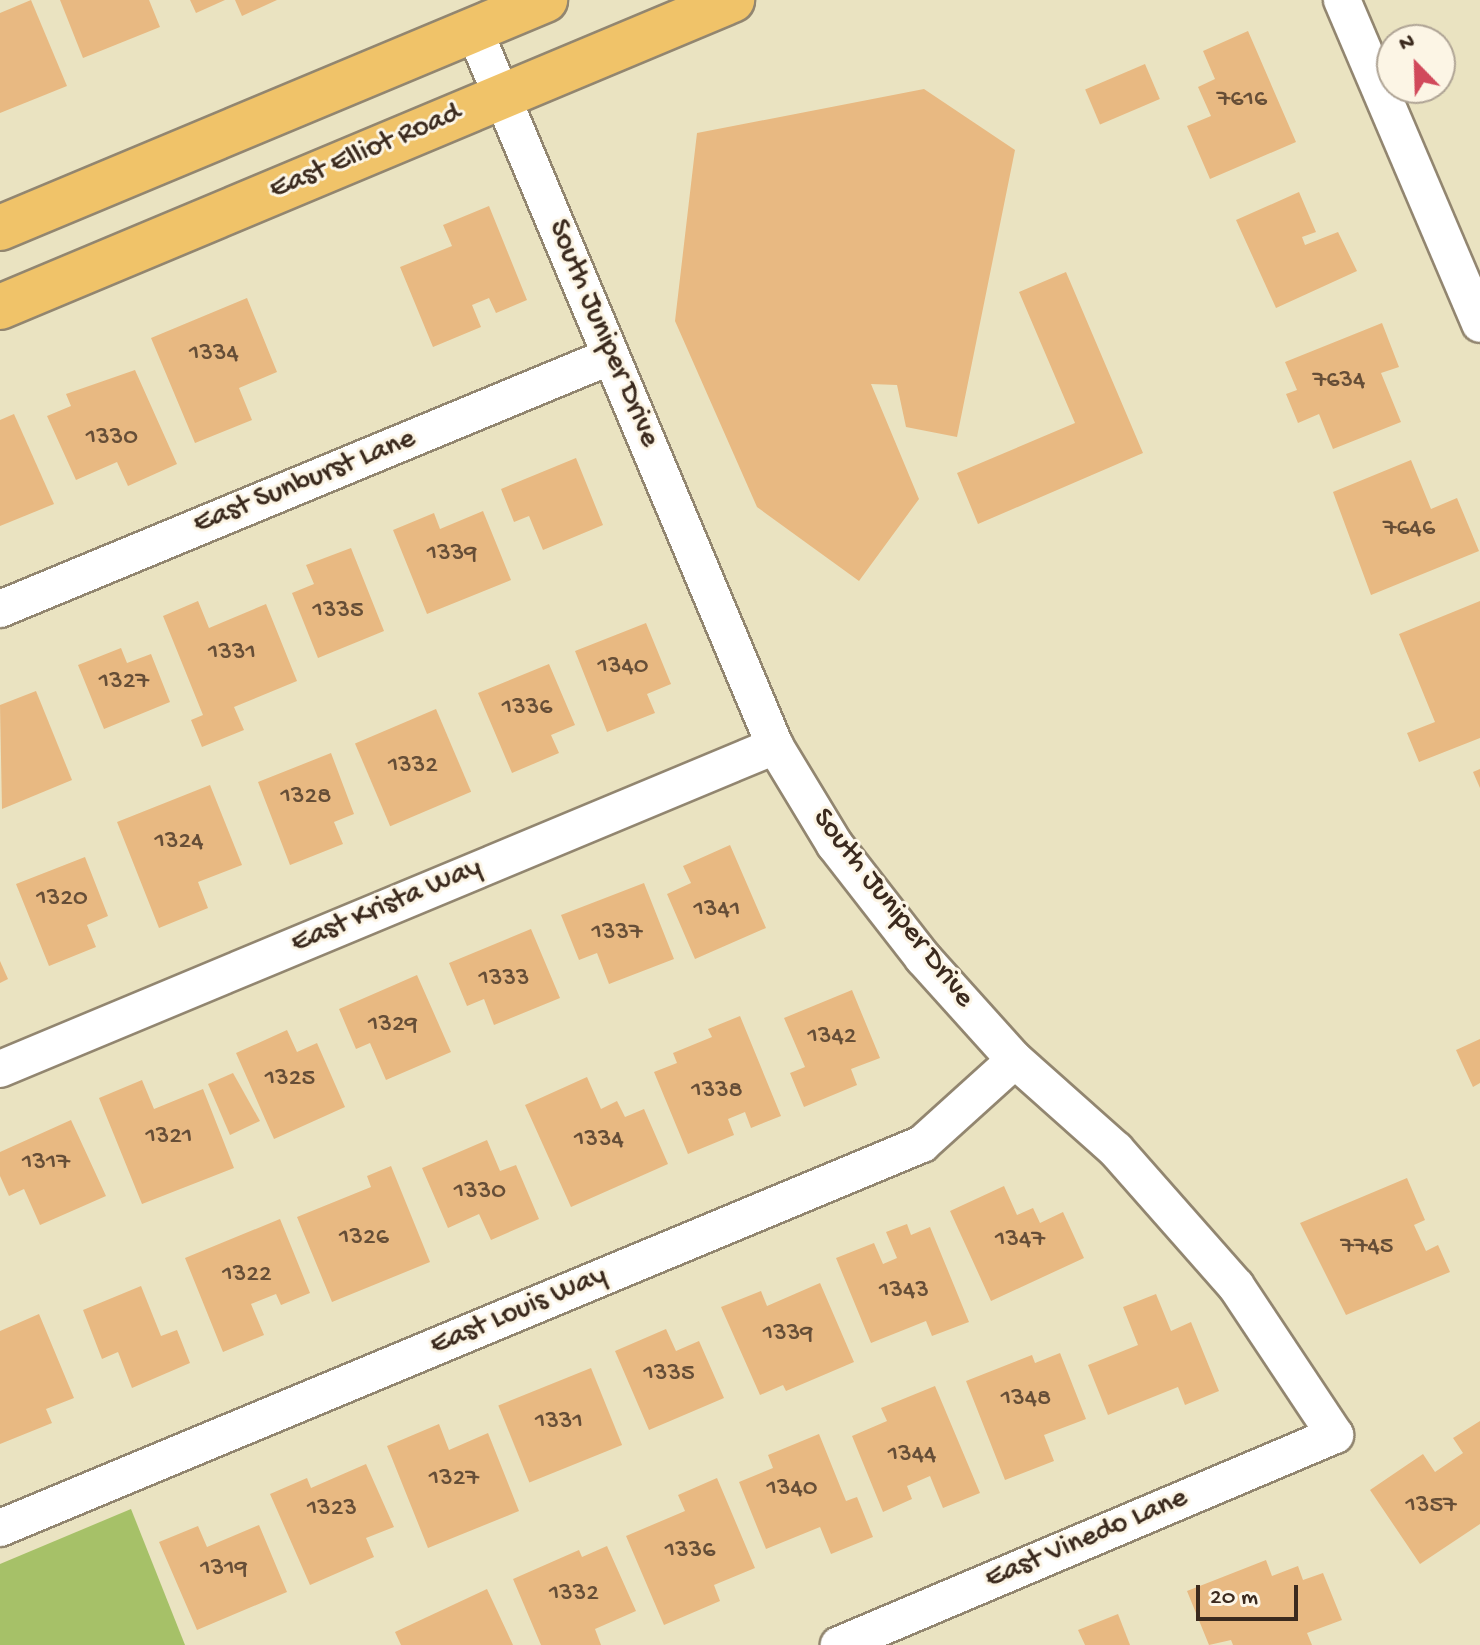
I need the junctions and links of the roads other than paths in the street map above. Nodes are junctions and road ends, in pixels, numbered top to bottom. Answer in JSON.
{"nodes":[{"id":1,"x":545,"y":0,"type":"edge"},
{"id":2,"x":732,"y":0,"type":"edge"},
{"id":3,"x":1342,"y":0,"type":"edge"},
{"id":4,"x":474,"y":30,"type":"junction"},
{"id":5,"x":502,"y":96,"type":"junction"},
{"id":6,"x":0,"y":228,"type":"edge"},
{"id":7,"x":0,"y":307,"type":"edge"},
{"id":8,"x":1480,"y":324,"type":"edge"},
{"id":9,"x":611,"y":356,"type":"junction"},
{"id":10,"x":0,"y":609,"type":"edge"},
{"id":11,"x":775,"y":746,"type":"junction"},
{"id":12,"x":1015,"y":1060,"type":"junction"},
{"id":13,"x":0,"y":1069,"type":"edge"},
{"id":14,"x":1335,"y":1435,"type":"joint"},
{"id":15,"x":0,"y":1528,"type":"edge"},
{"id":16,"x":839,"y":1645,"type":"edge"}],
"edges":[{"from":1,"to":4,"type":"main road"},
{"from":2,"to":5,"type":"main road","name":"East Elliot Road"},
{"from":3,"to":8,"type":"street"},
{"from":4,"to":5,"type":"street","name":"South Juniper Drive"},
{"from":4,"to":6,"type":"main road"},
{"from":5,"to":7,"type":"main road","name":"East Elliot Road"},
{"from":5,"to":9,"type":"street","name":"South Juniper Drive"},
{"from":9,"to":10,"type":"street","name":"East Sunburst Lane"},
{"from":9,"to":11,"type":"street","name":"South Juniper Drive"},
{"from":11,"to":12,"type":"street","name":"South Juniper Drive"},
{"from":11,"to":13,"type":"street","name":"East Krista Way"},
{"from":12,"to":14,"type":"street","name":"South Juniper Drive"},
{"from":12,"to":15,"type":"street","name":"East Louis Way"},
{"from":14,"to":16,"type":"street","name":"East Vinedo Lane"}]}
